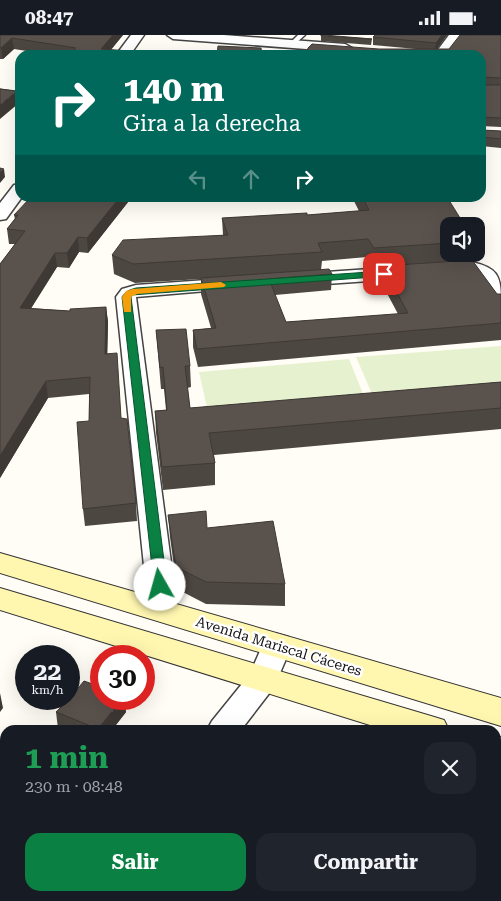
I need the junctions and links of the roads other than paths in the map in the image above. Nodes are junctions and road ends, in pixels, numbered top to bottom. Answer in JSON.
{"nodes":[{"id":1,"x":138,"y":35,"type":"edge"},
{"id":2,"x":173,"y":35,"type":"edge"},
{"id":3,"x":456,"y":35,"type":"edge"},
{"id":4,"x":297,"y":39,"type":"edge"},
{"id":5,"x":361,"y":49,"type":"edge"},
{"id":6,"x":127,"y":50,"type":"edge"},
{"id":7,"x":445,"y":50,"type":"edge"},
{"id":8,"x":0,"y":95,"type":"edge"},
{"id":9,"x":15,"y":96,"type":"edge"},
{"id":10,"x":15,"y":196,"type":"edge"},
{"id":11,"x":0,"y":215,"type":"edge"},
{"id":12,"x":501,"y":294,"type":"edge"},
{"id":13,"x":0,"y":563,"type":"edge"},
{"id":14,"x":0,"y":599,"type":"edge"},
{"id":15,"x":151,"y":607,"type":"junction"},
{"id":16,"x":277,"y":645,"type":"junction"},
{"id":17,"x":263,"y":679,"type":"junction"},
{"id":18,"x":501,"y":712,"type":"edge"},
{"id":19,"x":227,"y":725,"type":"edge"},
{"id":20,"x":415,"y":725,"type":"edge"}],
"edges":[{"from":1,"to":6,"type":"street"},
{"from":2,"to":4,"type":"street"},
{"from":3,"to":7,"type":"street"},
{"from":4,"to":5,"type":"street"},
{"from":8,"to":9,"type":"street"},
{"from":10,"to":11,"type":"street"},
{"from":12,"to":15,"type":"street"},
{"from":13,"to":15,"type":"main road","name":"Avenida Mariscal Cáceres"},
{"from":14,"to":17,"type":"main road"},
{"from":15,"to":16,"type":"main road","name":"Avenida Mariscal Cáceres"},
{"from":16,"to":17,"type":"street"},
{"from":16,"to":18,"type":"main road","name":"Avenida Mariscal Cáceres"},
{"from":17,"to":19,"type":"street"},
{"from":17,"to":20,"type":"main road"}]}
